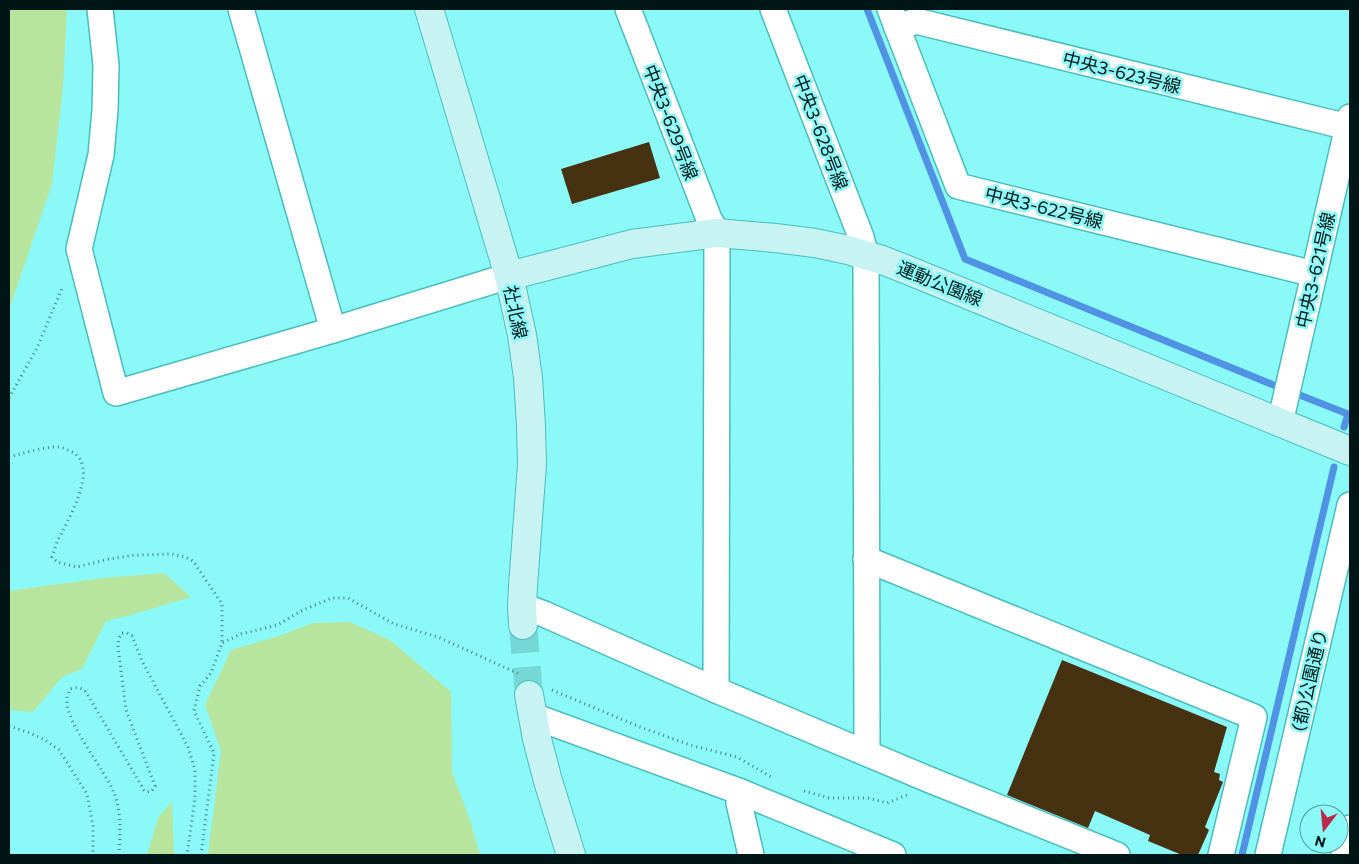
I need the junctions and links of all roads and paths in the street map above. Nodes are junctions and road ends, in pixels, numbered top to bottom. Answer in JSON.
{"nodes":[{"id":1,"x":100,"y":9,"type":"edge"},
{"id":2,"x":241,"y":9,"type":"edge"},
{"id":3,"x":430,"y":9,"type":"edge"},
{"id":4,"x":628,"y":9,"type":"edge"},
{"id":5,"x":773,"y":9,"type":"edge"},
{"id":6,"x":894,"y":18,"type":"edge"},
{"id":7,"x":1349,"y":122,"type":"edge"},
{"id":8,"x":717,"y":233,"type":"junction"},
{"id":9,"x":866,"y":256,"type":"junction"},
{"id":10,"x":1314,"y":274,"type":"junction"},
{"id":11,"x":509,"y":276,"type":"junction"},
{"id":12,"x":64,"y":285,"type":"dead end"},
{"id":13,"x":333,"y":330,"type":"junction"},
{"id":14,"x":9,"y":398,"type":"edge"},
{"id":15,"x":1280,"y":423,"type":"junction"},
{"id":16,"x":1350,"y":451,"type":"edge"},
{"id":17,"x":9,"y":457,"type":"edge"},
{"id":18,"x":1350,"y":505,"type":"edge"},
{"id":19,"x":866,"y":559,"type":"junction"},
{"id":20,"x":522,"y":616,"type":"joint"},
{"id":21,"x":222,"y":643,"type":"junction"},
{"id":22,"x":716,"y":690,"type":"junction"},
{"id":23,"x":532,"y":693,"type":"junction"},
{"id":24,"x":9,"y":726,"type":"edge"},
{"id":25,"x":867,"y":752,"type":"junction"},
{"id":26,"x":930,"y":780,"type":"junction"},
{"id":27,"x":777,"y":781,"type":"dead end"},
{"id":28,"x":803,"y":790,"type":"dead end"},
{"id":29,"x":741,"y":792,"type":"junction"},
{"id":30,"x":1350,"y":828,"type":"edge"},
{"id":31,"x":93,"y":855,"type":"edge"},
{"id":32,"x":119,"y":855,"type":"edge"},
{"id":33,"x":186,"y":855,"type":"edge"},
{"id":34,"x":201,"y":855,"type":"edge"},
{"id":35,"x":571,"y":855,"type":"edge"},
{"id":36,"x":751,"y":855,"type":"edge"},
{"id":37,"x":893,"y":855,"type":"edge"},
{"id":38,"x":1117,"y":855,"type":"edge"},
{"id":39,"x":1221,"y":855,"type":"edge"},
{"id":40,"x":1268,"y":855,"type":"edge"},
{"id":41,"x":1344,"y":855,"type":"edge"}],
"edges":[{"from":1,"to":13,"type":"street"},
{"from":2,"to":13,"type":"street"},
{"from":3,"to":11,"type":"street","name":"社北線"},
{"from":4,"to":8,"type":"street","name":"中央3-629号線"},
{"from":5,"to":9,"type":"street","name":"中央3-628号線"},
{"from":6,"to":7,"type":"street","name":"中央3-623号線"},
{"from":6,"to":10,"type":"street","name":"中央3-622号線"},
{"from":7,"to":10,"type":"street","name":"中央3-621号線"},
{"from":8,"to":9,"type":"street","name":"運動公園線"},
{"from":8,"to":11,"type":"street","name":"運動公園線"},
{"from":8,"to":22,"type":"street"},
{"from":9,"to":15,"type":"street","name":"運動公園線"},
{"from":9,"to":19,"type":"street","name":"中央3-628号線"},
{"from":10,"to":15,"type":"street","name":"中央3-621号線"},
{"from":11,"to":13,"type":"street"},
{"from":11,"to":20,"type":"street","name":"社北線"},
{"from":12,"to":14,"type":"path"},
{"from":15,"to":16,"type":"street","name":"運動公園線"},
{"from":17,"to":21,"type":"path"},
{"from":18,"to":40,"type":"street","name":"(都)公園通り"},
{"from":19,"to":25,"type":"street","name":"中央3-628号線"},
{"from":19,"to":39,"type":"street"},
{"from":20,"to":22,"type":"street"},
{"from":21,"to":23,"type":"path"},
{"from":21,"to":34,"type":"path"},
{"from":22,"to":25,"type":"street"},
{"from":23,"to":27,"type":"path"},
{"from":23,"to":29,"type":"street"},
{"from":23,"to":35,"type":"street"},
{"from":24,"to":31,"type":"path"},
{"from":25,"to":26,"type":"street"},
{"from":26,"to":28,"type":"path"},
{"from":26,"to":38,"type":"street"},
{"from":29,"to":36,"type":"street"},
{"from":29,"to":37,"type":"street"},
{"from":30,"to":41,"type":"street"},
{"from":32,"to":33,"type":"path"}]}
